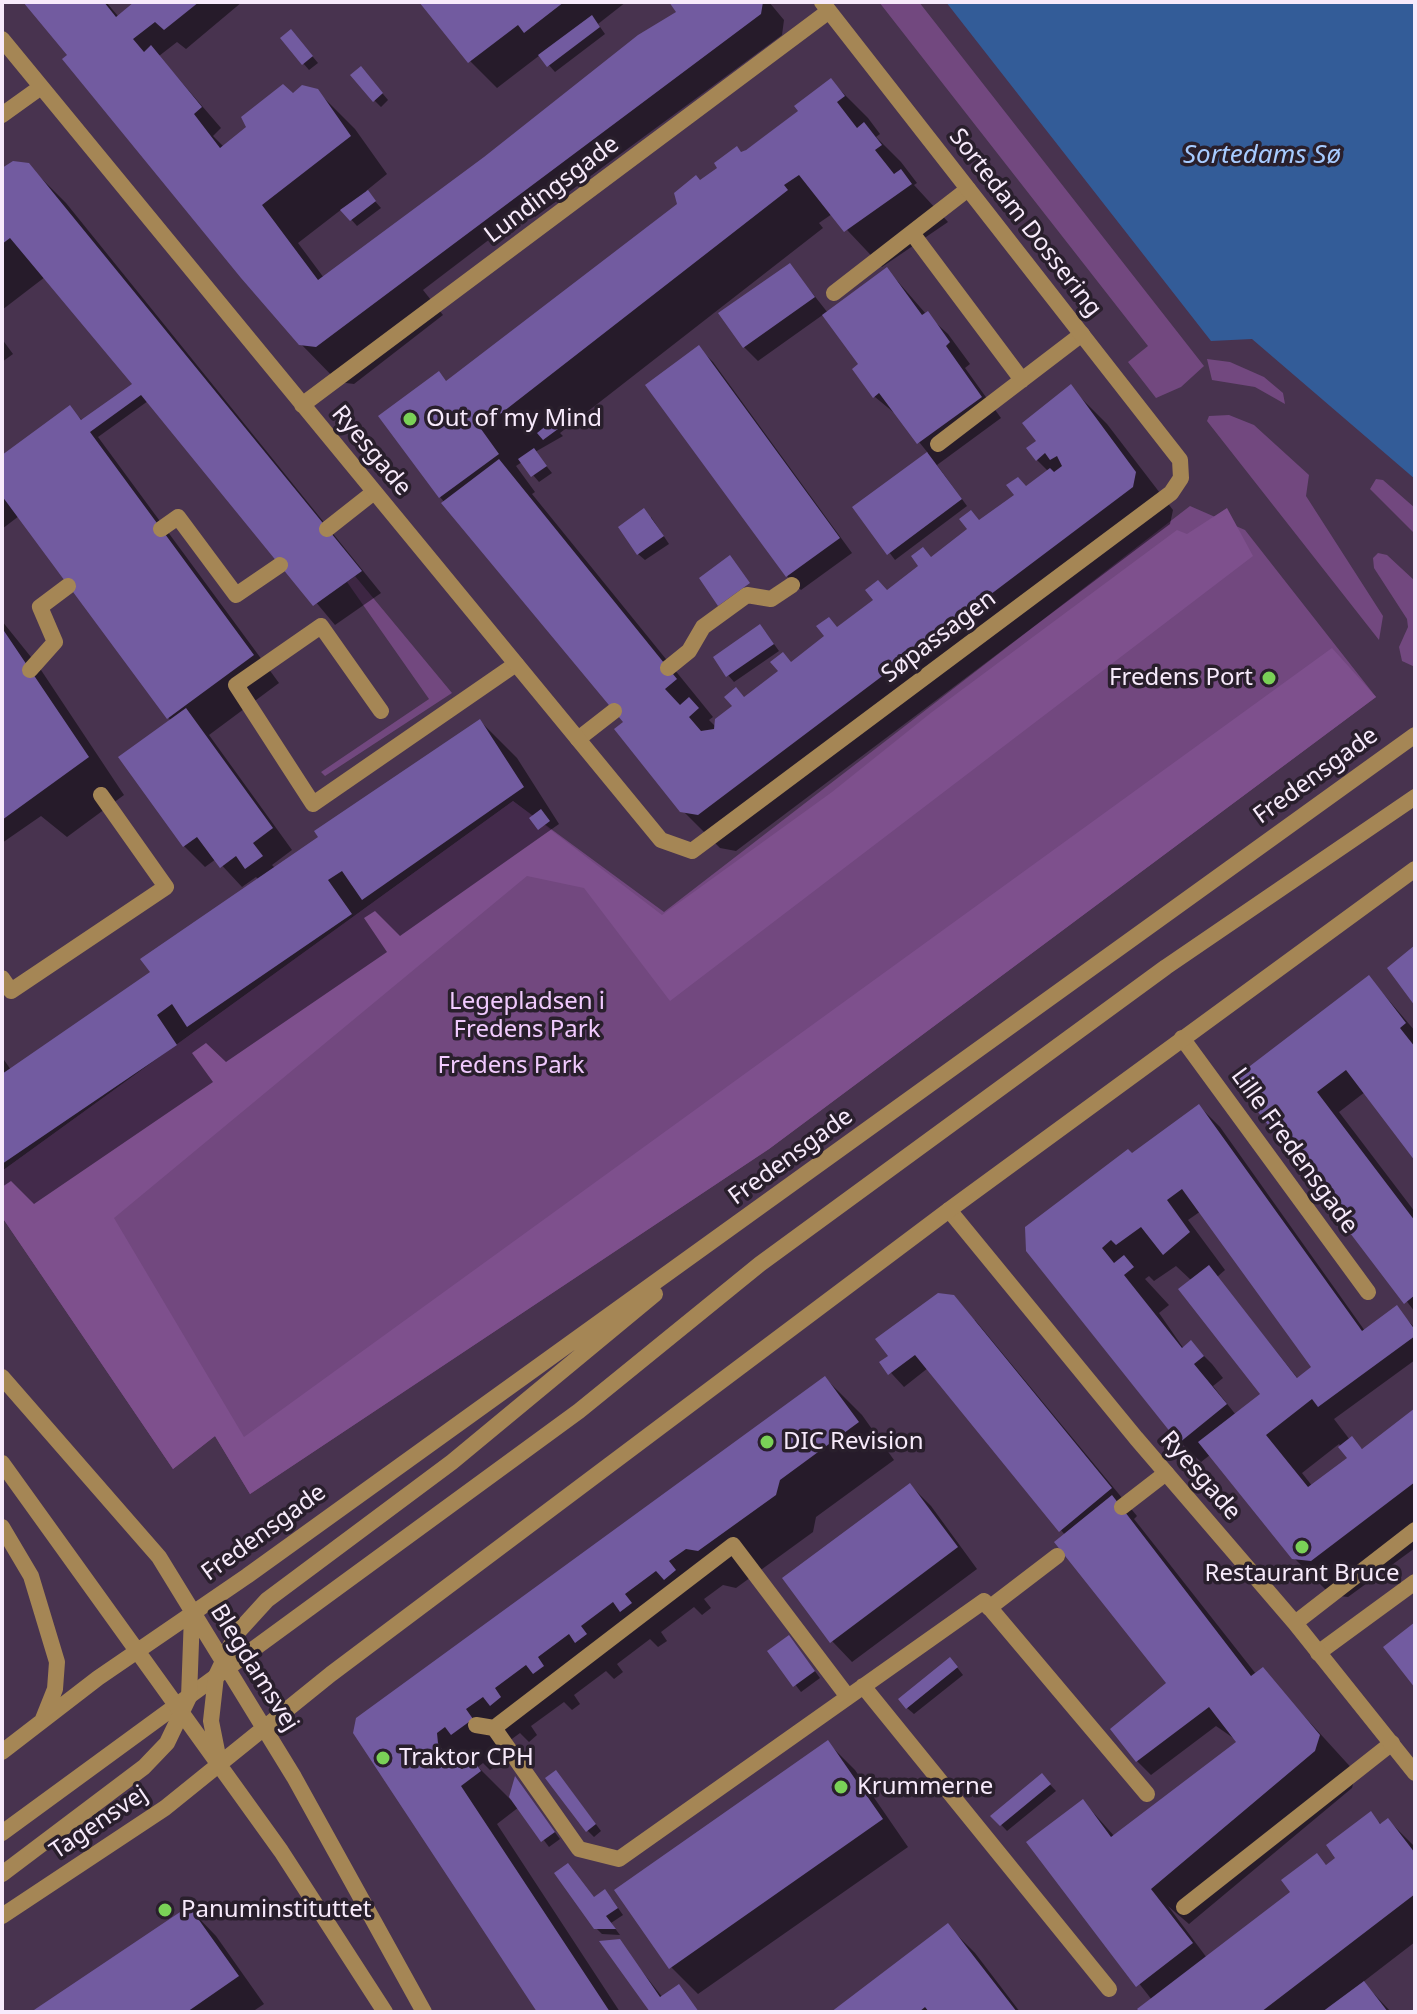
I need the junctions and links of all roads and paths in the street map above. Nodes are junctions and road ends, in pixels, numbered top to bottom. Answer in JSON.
{"nodes":[{"id":1,"x":826,"y":6,"type":"edge"},
{"id":2,"x":2,"y":39,"type":"edge"},
{"id":3,"x":41,"y":87,"type":"junction"},
{"id":4,"x":2,"y":115,"type":"edge"},
{"id":5,"x":968,"y":189,"type":"junction"},
{"id":6,"x":912,"y":233,"type":"junction"},
{"id":7,"x":834,"y":293,"type":"dead end"},
{"id":8,"x":1082,"y":334,"type":"junction"},
{"id":9,"x":1022,"y":380,"type":"junction"},
{"id":10,"x":302,"y":405,"type":"junction"},
{"id":11,"x":938,"y":444,"type":"dead end"},
{"id":12,"x":1181,"y":478,"type":"joint"},
{"id":13,"x":374,"y":492,"type":"junction"},
{"id":14,"x":161,"y":529,"type":"dead end"},
{"id":15,"x":327,"y":529,"type":"dead end"},
{"id":16,"x":280,"y":565,"type":"dead end"},
{"id":17,"x":792,"y":585,"type":"dead end"},
{"id":18,"x":68,"y":586,"type":"dead end"},
{"id":19,"x":516,"y":664,"type":"junction"},
{"id":20,"x":668,"y":668,"type":"dead end"},
{"id":21,"x":30,"y":670,"type":"dead end"},
{"id":22,"x":381,"y":711,"type":"dead end"},
{"id":23,"x":614,"y":711,"type":"dead end"},
{"id":24,"x":1415,"y":735,"type":"edge"},
{"id":25,"x":578,"y":739,"type":"junction"},
{"id":26,"x":101,"y":795,"type":"dead end"},
{"id":27,"x":1415,"y":797,"type":"edge"},
{"id":28,"x":720,"y":830,"type":"joint"},
{"id":29,"x":1415,"y":869,"type":"edge"},
{"id":30,"x":2,"y":978,"type":"edge"},
{"id":31,"x":1182,"y":1038,"type":"junction"},
{"id":32,"x":949,"y":1210,"type":"junction"},
{"id":33,"x":743,"y":1221,"type":"junction"},
{"id":34,"x":1368,"y":1292,"type":"dead end"},
{"id":35,"x":2,"y":1377,"type":"edge"},
{"id":36,"x":2,"y":1463,"type":"edge"},
{"id":37,"x":1166,"y":1473,"type":"junction"},
{"id":38,"x":1122,"y":1507,"type":"dead end"},
{"id":39,"x":2,"y":1527,"type":"edge"},
{"id":40,"x":1415,"y":1530,"type":"edge"},
{"id":41,"x":1057,"y":1556,"type":"dead end"},
{"id":42,"x":1415,"y":1582,"type":"edge"},
{"id":43,"x":989,"y":1608,"type":"junction"},
{"id":44,"x":192,"y":1613,"type":"junction"},
{"id":45,"x":1295,"y":1623,"type":"junction"},
{"id":46,"x":136,"y":1651,"type":"junction"},
{"id":47,"x":1318,"y":1653,"type":"junction"},
{"id":48,"x":221,"y":1669,"type":"junction"},
{"id":49,"x":863,"y":1686,"type":"junction"},
{"id":50,"x":848,"y":1697,"type":"junction"},
{"id":51,"x":183,"y":1705,"type":"junction"},
{"id":52,"x":43,"y":1720,"type":"junction"},
{"id":53,"x":476,"y":1725,"type":"dead end"},
{"id":54,"x":494,"y":1728,"type":"junction"},
{"id":55,"x":263,"y":1730,"type":"junction"},
{"id":56,"x":1392,"y":1743,"type":"junction"},
{"id":57,"x":2,"y":1752,"type":"edge"},
{"id":58,"x":220,"y":1766,"type":"junction"},
{"id":59,"x":1415,"y":1773,"type":"edge"},
{"id":60,"x":1147,"y":1794,"type":"dead end"},
{"id":61,"x":2,"y":1833,"type":"edge"},
{"id":62,"x":2,"y":1874,"type":"edge"},
{"id":63,"x":1184,"y":1907,"type":"dead end"},
{"id":64,"x":2,"y":1916,"type":"edge"},
{"id":65,"x":1109,"y":1989,"type":"dead end"},
{"id":66,"x":385,"y":2012,"type":"edge"},
{"id":67,"x":424,"y":2012,"type":"edge"}],
"edges":[{"from":1,"to":5,"type":"street","name":"Sortedam Dossering"},
{"from":1,"to":10,"type":"street","name":"Lundingsgade"},
{"from":2,"to":3,"type":"street","name":"Ryesgade"},
{"from":3,"to":4,"type":"street"},
{"from":3,"to":10,"type":"street","name":"Ryesgade"},
{"from":5,"to":6,"type":"street"},
{"from":5,"to":8,"type":"street","name":"Sortedam Dossering"},
{"from":6,"to":7,"type":"street"},
{"from":6,"to":9,"type":"street"},
{"from":8,"to":9,"type":"street"},
{"from":8,"to":12,"type":"street","name":"Sortedam Dossering"},
{"from":9,"to":11,"type":"street"},
{"from":10,"to":13,"type":"street","name":"Ryesgade"},
{"from":12,"to":28,"type":"street","name":"Søpassagen"},
{"from":13,"to":15,"type":"street"},
{"from":13,"to":19,"type":"street","name":"Ryesgade"},
{"from":14,"to":16,"type":"street"},
{"from":17,"to":20,"type":"street"},
{"from":18,"to":21,"type":"street"},
{"from":19,"to":22,"type":"street"},
{"from":19,"to":25,"type":"street","name":"Ryesgade"},
{"from":23,"to":25,"type":"street"},
{"from":24,"to":33,"type":"street","name":"Fredensgade"},
{"from":25,"to":28,"type":"street","name":"Ryesgade"},
{"from":26,"to":30,"type":"street"},
{"from":27,"to":48,"type":"street"},
{"from":29,"to":31,"type":"street"},
{"from":31,"to":32,"type":"street"},
{"from":31,"to":34,"type":"street","name":"Lille Fredensgade"},
{"from":32,"to":37,"type":"street","name":"Ryesgade"},
{"from":32,"to":55,"type":"street"},
{"from":33,"to":44,"type":"street","name":"Fredensgade"},
{"from":33,"to":48,"type":"street"},
{"from":35,"to":44,"type":"street","name":"Blegdamsvej"},
{"from":36,"to":46,"type":"street"},
{"from":37,"to":38,"type":"street"},
{"from":37,"to":45,"type":"street","name":"Ryesgade"},
{"from":39,"to":52,"type":"street"},
{"from":40,"to":45,"type":"street"},
{"from":41,"to":43,"type":"street"},
{"from":42,"to":47,"type":"street"},
{"from":43,"to":49,"type":"street"},
{"from":43,"to":60,"type":"street"},
{"from":44,"to":46,"type":"street"},
{"from":44,"to":48,"type":"street","name":"Blegdamsvej"},
{"from":44,"to":51,"type":"street"},
{"from":45,"to":47,"type":"street","name":"Ryesgade"},
{"from":46,"to":51,"type":"street"},
{"from":46,"to":52,"type":"street"},
{"from":47,"to":56,"type":"street","name":"Ryesgade"},
{"from":48,"to":51,"type":"street"},
{"from":48,"to":55,"type":"street","name":"Blegdamsvej"},
{"from":48,"to":58,"type":"street"},
{"from":49,"to":50,"type":"street"},
{"from":49,"to":65,"type":"street"},
{"from":50,"to":54,"type":"street"},
{"from":50,"to":54,"type":"street"},
{"from":51,"to":58,"type":"street"},
{"from":51,"to":61,"type":"street"},
{"from":51,"to":62,"type":"street"},
{"from":52,"to":57,"type":"street"},
{"from":53,"to":54,"type":"street"},
{"from":55,"to":58,"type":"street"},
{"from":55,"to":67,"type":"street","name":"Blegdamsvej"},
{"from":56,"to":59,"type":"street","name":"Ryesgade"},
{"from":56,"to":63,"type":"street"},
{"from":58,"to":64,"type":"street","name":"Tagensvej"},
{"from":58,"to":66,"type":"street"}]}
